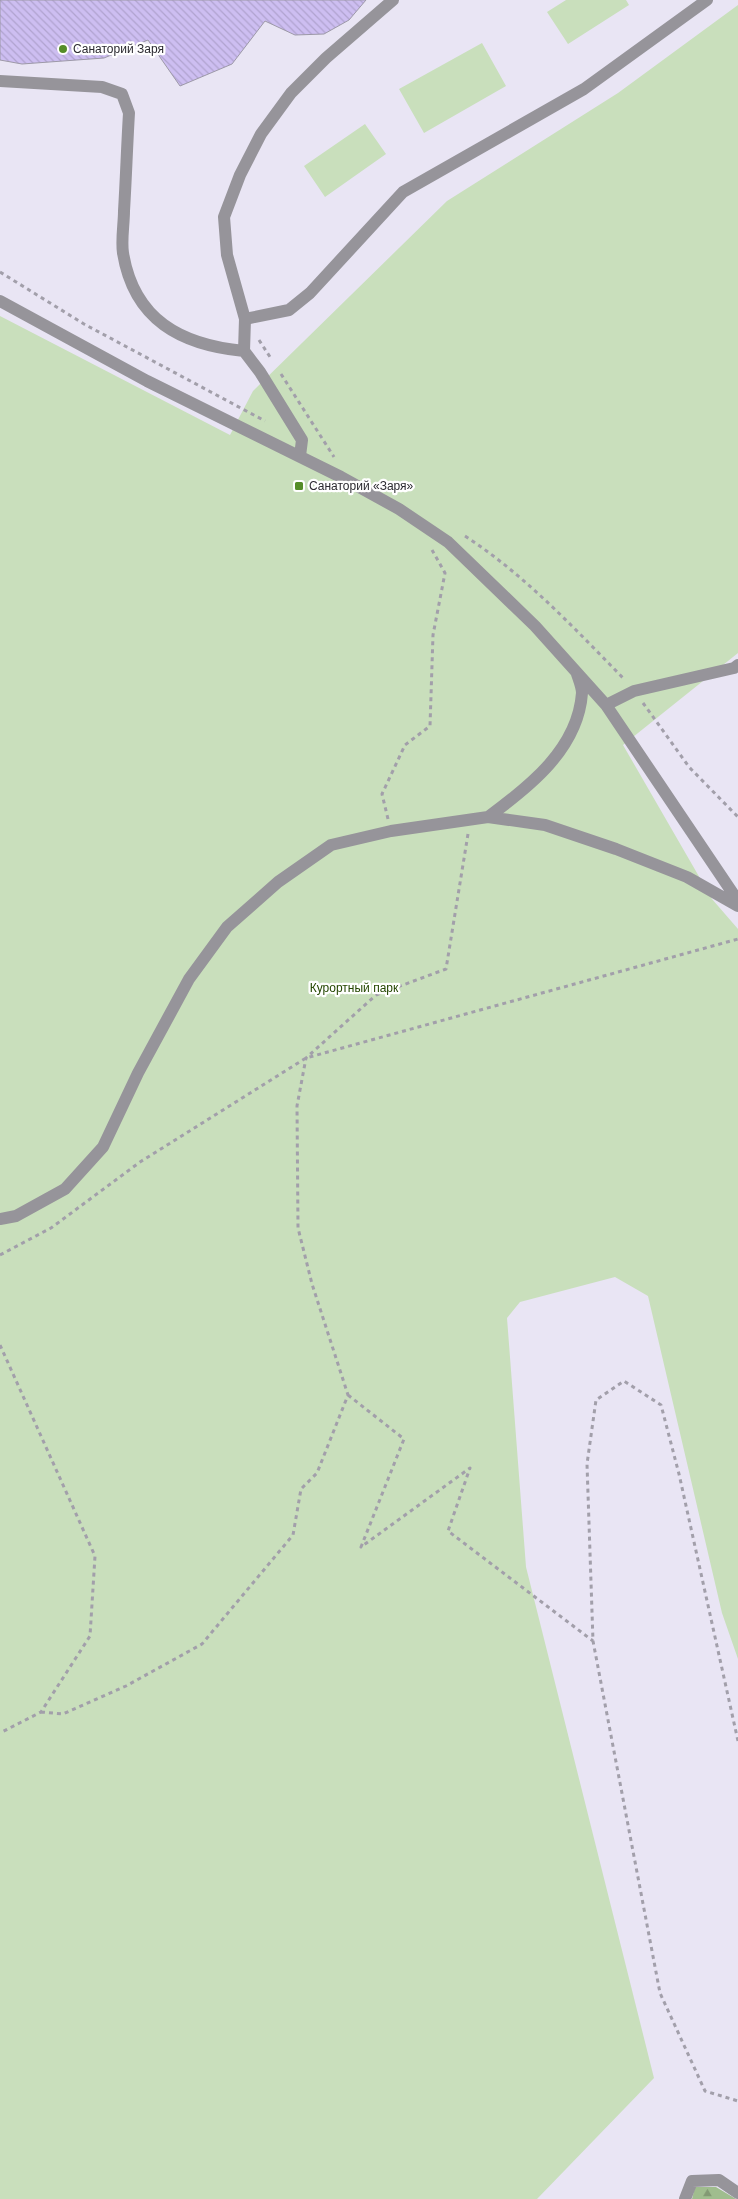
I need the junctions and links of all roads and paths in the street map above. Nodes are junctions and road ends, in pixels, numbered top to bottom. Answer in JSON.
{"nodes":[{"id":1,"x":393,"y":0,"type":"edge"},
{"id":2,"x":707,"y":0,"type":"edge"},
{"id":3,"x":0,"y":81,"type":"edge"},
{"id":4,"x":0,"y":301,"type":"edge"},
{"id":5,"x":245,"y":319,"type":"junction"},
{"id":6,"x":244,"y":350,"type":"junction"},
{"id":7,"x":279,"y":371,"type":"dead end"},
{"id":8,"x":300,"y":456,"type":"junction"},
{"id":9,"x":337,"y":461,"type":"dead end"},
{"id":10,"x":430,"y":545,"type":"dead end"},
{"id":11,"x":738,"y":665,"type":"edge"},
{"id":12,"x":576,"y":670,"type":"junction"},
{"id":13,"x":606,"y":705,"type":"junction"},
{"id":14,"x":488,"y":817,"type":"junction"},
{"id":15,"x":471,"y":819,"type":"junction"},
{"id":16,"x":391,"y":831,"type":"junction"},
{"id":17,"x":738,"y":901,"type":"edge"},
{"id":18,"x":738,"y":906,"type":"edge"},
{"id":19,"x":738,"y":939,"type":"edge"},
{"id":20,"x":306,"y":1058,"type":"junction"},
{"id":21,"x":0,"y":1219,"type":"edge"},
{"id":22,"x":0,"y":1255,"type":"edge"},
{"id":23,"x":0,"y":1344,"type":"edge"},
{"id":24,"x":348,"y":1395,"type":"junction"},
{"id":25,"x":593,"y":1641,"type":"junction"},
{"id":26,"x":41,"y":1712,"type":"junction"},
{"id":27,"x":0,"y":1733,"type":"edge"},
{"id":28,"x":738,"y":1741,"type":"edge"},
{"id":29,"x":738,"y":2101,"type":"edge"},
{"id":30,"x":738,"y":2193,"type":"edge"},
{"id":31,"x":685,"y":2199,"type":"edge"}],
"edges":[{"from":1,"to":5,"type":"street"},
{"from":2,"to":5,"type":"street"},
{"from":3,"to":6,"type":"street"},
{"from":4,"to":8,"type":"street"},
{"from":5,"to":6,"type":"street"},
{"from":6,"to":8,"type":"street"},
{"from":7,"to":9,"type":"path"},
{"from":8,"to":12,"type":"street"},
{"from":10,"to":16,"type":"path"},
{"from":11,"to":13,"type":"street"},
{"from":12,"to":13,"type":"street"},
{"from":12,"to":14,"type":"street"},
{"from":13,"to":17,"type":"street"},
{"from":14,"to":15,"type":"street"},
{"from":14,"to":18,"type":"street"},
{"from":15,"to":16,"type":"street"},
{"from":15,"to":20,"type":"path"},
{"from":16,"to":21,"type":"street"},
{"from":19,"to":20,"type":"path"},
{"from":20,"to":22,"type":"path"},
{"from":20,"to":24,"type":"path"},
{"from":23,"to":26,"type":"path"},
{"from":24,"to":25,"type":"path"},
{"from":24,"to":26,"type":"path"},
{"from":25,"to":28,"type":"path"},
{"from":25,"to":29,"type":"path"},
{"from":26,"to":27,"type":"path"},
{"from":30,"to":31,"type":"street"}]}
